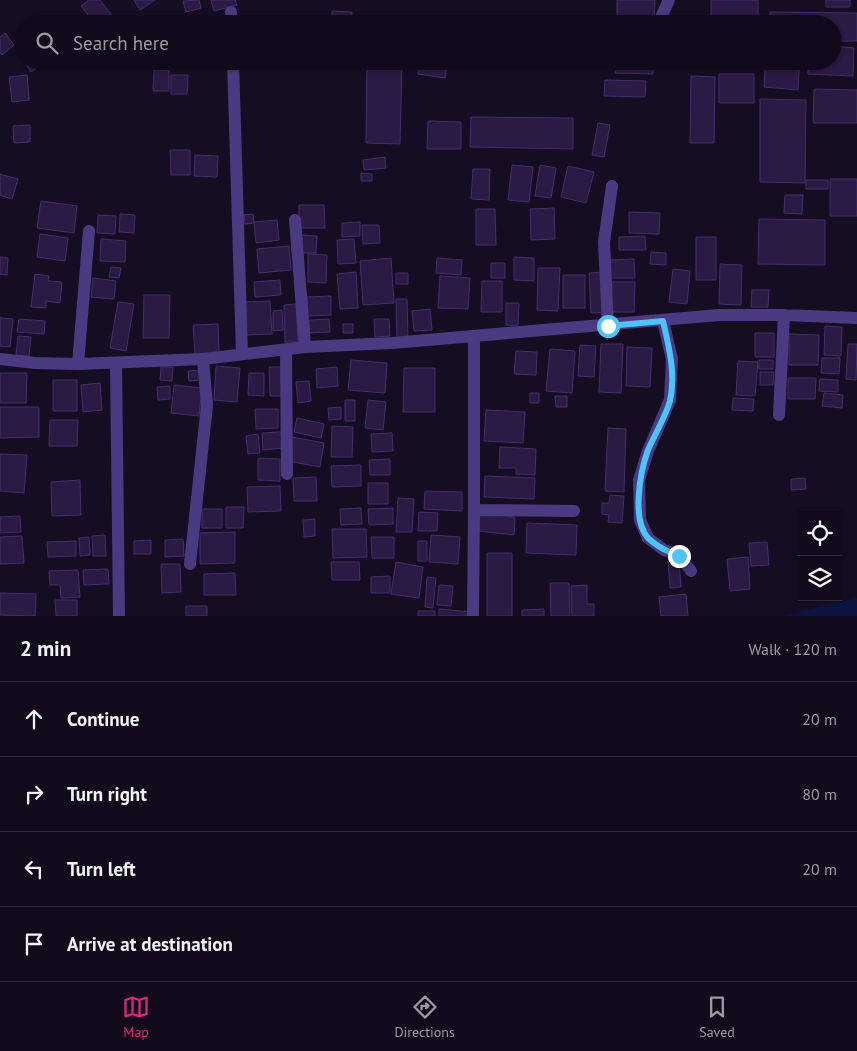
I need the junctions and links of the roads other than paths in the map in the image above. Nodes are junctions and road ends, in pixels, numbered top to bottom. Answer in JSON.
{"nodes":[{"id":1,"x":670,"y":0,"type":"edge"},
{"id":2,"x":662,"y":15,"type":"dead end"},
{"id":3,"x":233,"y":70,"type":"edge"},
{"id":4,"x":612,"y":186,"type":"dead end"},
{"id":5,"x":295,"y":220,"type":"dead end"},
{"id":6,"x":89,"y":231,"type":"dead end"},
{"id":7,"x":784,"y":314,"type":"junction"},
{"id":8,"x":857,"y":318,"type":"edge"},
{"id":9,"x":663,"y":321,"type":"junction"},
{"id":10,"x":608,"y":326,"type":"junction"},
{"id":11,"x":474,"y":337,"type":"junction"},
{"id":12,"x":305,"y":347,"type":"junction"},
{"id":13,"x":286,"y":351,"type":"junction"},
{"id":14,"x":242,"y":354,"type":"junction"},
{"id":15,"x":203,"y":358,"type":"junction"},
{"id":16,"x":0,"y":359,"type":"edge"},
{"id":17,"x":116,"y":363,"type":"junction"},
{"id":18,"x":78,"y":364,"type":"junction"},
{"id":19,"x":779,"y":416,"type":"dead end"},
{"id":20,"x":287,"y":474,"type":"dead end"},
{"id":21,"x":474,"y":510,"type":"junction"},
{"id":22,"x":574,"y":511,"type":"dead end"},
{"id":23,"x":190,"y":564,"type":"dead end"},
{"id":24,"x":691,"y":571,"type":"dead end"},
{"id":25,"x":119,"y":616,"type":"edge"},
{"id":26,"x":473,"y":616,"type":"edge"}],
"edges":[{"from":1,"to":2,"type":"street"},
{"from":3,"to":14,"type":"street"},
{"from":4,"to":10,"type":"street"},
{"from":5,"to":12,"type":"street"},
{"from":6,"to":18,"type":"street"},
{"from":7,"to":8,"type":"street"},
{"from":7,"to":9,"type":"street"},
{"from":7,"to":19,"type":"street"},
{"from":9,"to":10,"type":"street"},
{"from":9,"to":24,"type":"street"},
{"from":10,"to":11,"type":"street"},
{"from":11,"to":12,"type":"street"},
{"from":11,"to":21,"type":"street"},
{"from":12,"to":13,"type":"street"},
{"from":13,"to":14,"type":"street"},
{"from":13,"to":20,"type":"street"},
{"from":14,"to":15,"type":"street"},
{"from":15,"to":17,"type":"street"},
{"from":15,"to":23,"type":"street"},
{"from":16,"to":18,"type":"street"},
{"from":17,"to":18,"type":"street"},
{"from":17,"to":25,"type":"street"},
{"from":21,"to":22,"type":"street"},
{"from":21,"to":26,"type":"street"}]}
